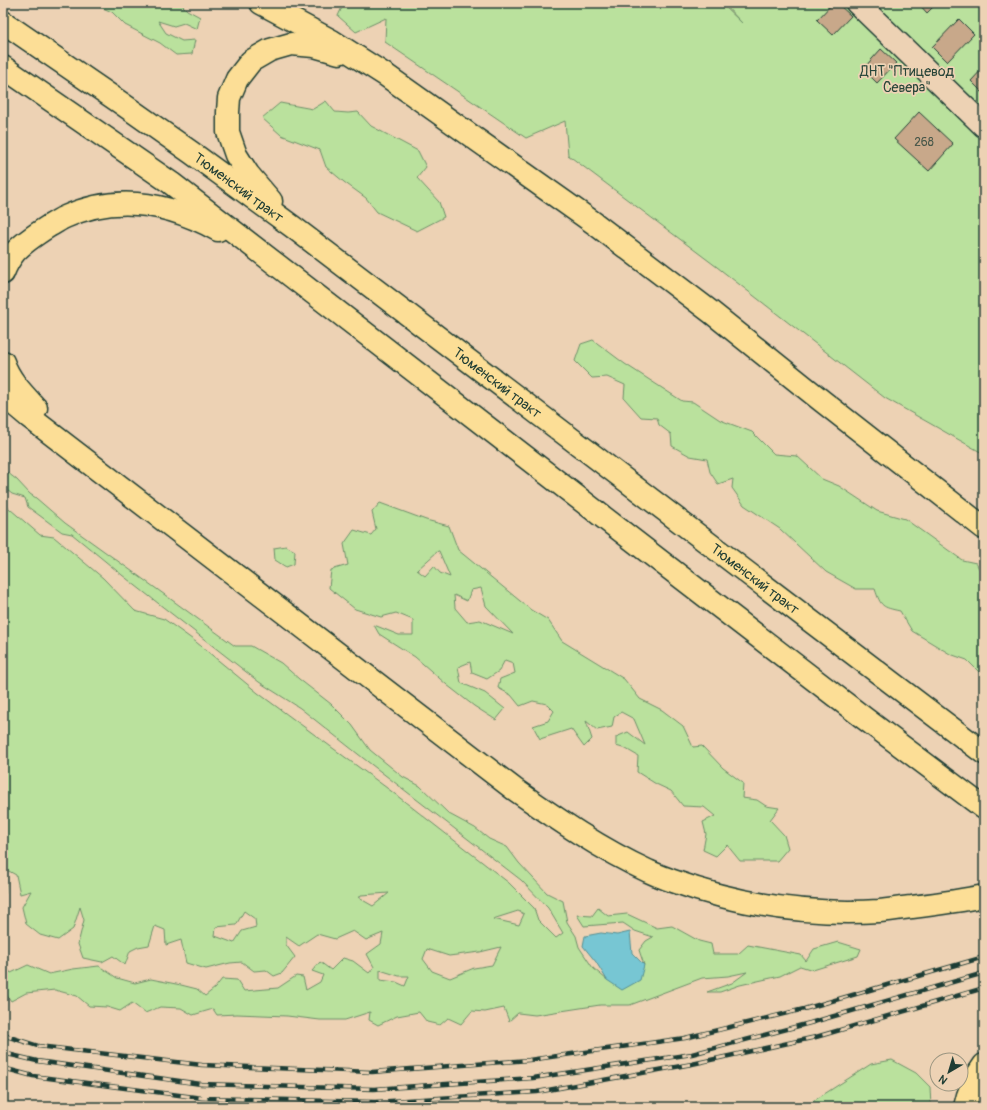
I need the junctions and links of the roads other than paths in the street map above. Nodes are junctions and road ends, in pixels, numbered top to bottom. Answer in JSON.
{"nodes":[{"id":1,"x":261,"y":3,"type":"edge"},
{"id":2,"x":857,"y":3,"type":"edge"},
{"id":3,"x":3,"y":22,"type":"edge"},
{"id":4,"x":3,"y":68,"type":"edge"},
{"id":5,"x":387,"y":76,"type":"junction"},
{"id":6,"x":984,"y":126,"type":"edge"},
{"id":7,"x":293,"y":227,"type":"junction"},
{"id":8,"x":269,"y":258,"type":"junction"},
{"id":9,"x":3,"y":273,"type":"edge"},
{"id":10,"x":3,"y":362,"type":"edge"},
{"id":11,"x":3,"y":395,"type":"edge"},
{"id":12,"x":81,"y":456,"type":"junction"},
{"id":13,"x":984,"y":528,"type":"edge"},
{"id":14,"x":984,"y":753,"type":"edge"},
{"id":15,"x":981,"y":806,"type":"edge"},
{"id":16,"x":984,"y":896,"type":"edge"},
{"id":17,"x":984,"y":1065,"type":"edge"},
{"id":18,"x":965,"y":1107,"type":"edge"}],
"edges":[{"from":1,"to":5,"type":"main road"},
{"from":2,"to":6,"type":"street"},
{"from":3,"to":7,"type":"main road","name":"Тюменский тракт"},
{"from":4,"to":8,"type":"main road"},
{"from":5,"to":7,"type":"main road"},
{"from":5,"to":13,"type":"main road"},
{"from":7,"to":14,"type":"main road","name":"Тюменский тракт"},
{"from":8,"to":9,"type":"main road"},
{"from":8,"to":15,"type":"main road"},
{"from":10,"to":12,"type":"main road"},
{"from":11,"to":12,"type":"main road"},
{"from":12,"to":16,"type":"main road"},
{"from":17,"to":18,"type":"main road"}]}
